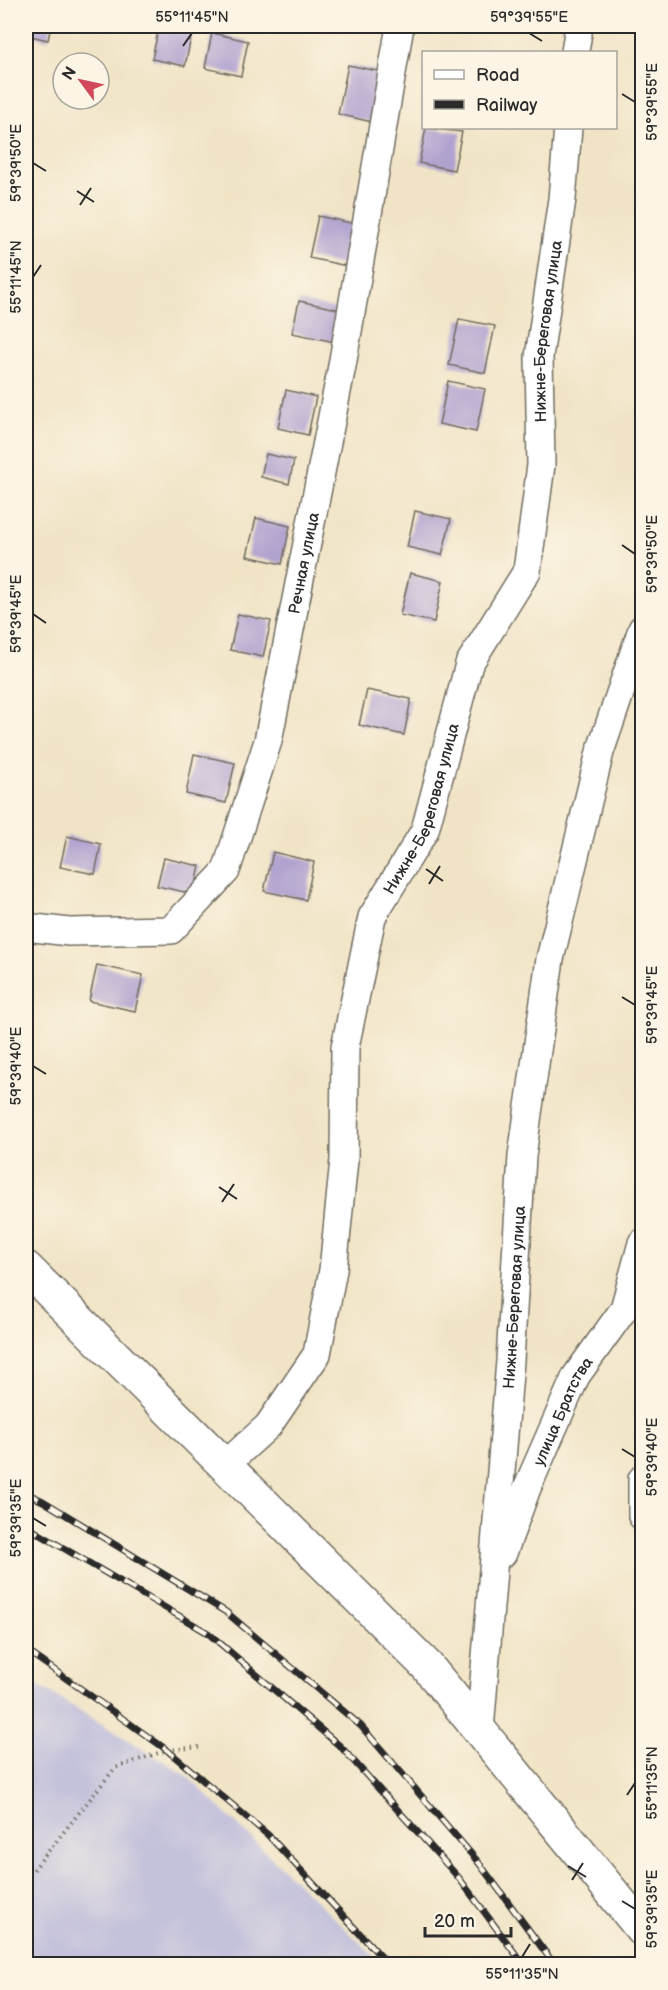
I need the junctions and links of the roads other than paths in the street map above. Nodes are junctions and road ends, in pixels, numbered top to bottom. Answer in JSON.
{"nodes":[{"id":1,"x":400,"y":26,"type":"edge"},
{"id":2,"x":579,"y":26,"type":"edge"},
{"id":3,"x":574,"y":51,"type":"edge"},
{"id":4,"x":568,"y":129,"type":"edge"},
{"id":5,"x":642,"y":628,"type":"edge"},
{"id":6,"x":26,"y":927,"type":"edge"},
{"id":7,"x":642,"y":1243,"type":"edge"},
{"id":8,"x":26,"y":1268,"type":"edge"},
{"id":9,"x":226,"y":1464,"type":"junction"},
{"id":10,"x":642,"y":1479,"type":"edge"},
{"id":11,"x":642,"y":1516,"type":"edge"},
{"id":12,"x":491,"y":1586,"type":"junction"},
{"id":13,"x":480,"y":1730,"type":"junction"},
{"id":14,"x":642,"y":1929,"type":"edge"}],
"edges":[{"from":1,"to":6,"type":"street","name":"Речная улица"},
{"from":2,"to":3,"type":"street"},
{"from":4,"to":9,"type":"street","name":"Нижне-Береговая улица"},
{"from":5,"to":12,"type":"street","name":"Нижне-Береговая улица"},
{"from":7,"to":12,"type":"street","name":"улица Братства"},
{"from":8,"to":9,"type":"street"},
{"from":9,"to":13,"type":"street"},
{"from":10,"to":11,"type":"street"},
{"from":12,"to":13,"type":"street","name":"Нижне-Береговая улица"},
{"from":13,"to":14,"type":"street"}]}
